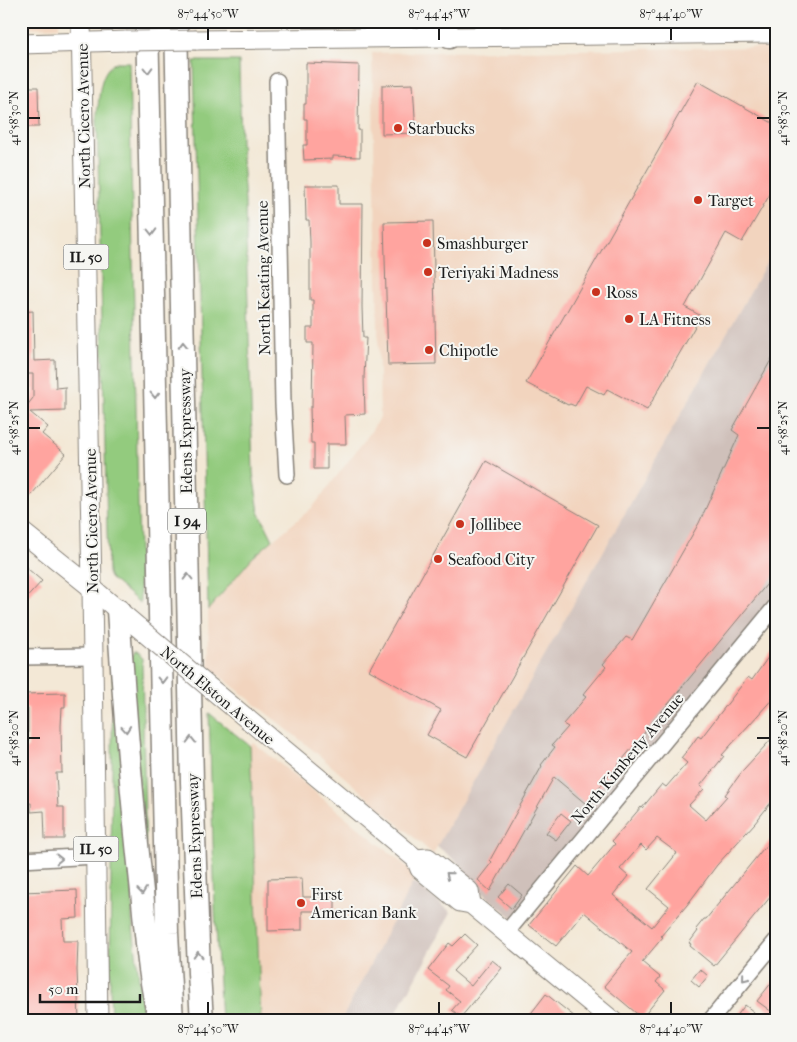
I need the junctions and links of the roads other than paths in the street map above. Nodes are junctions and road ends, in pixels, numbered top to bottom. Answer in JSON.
{"nodes":[{"id":1,"x":80,"y":21,"type":"edge"},
{"id":2,"x":147,"y":21,"type":"edge"},
{"id":3,"x":176,"y":21,"type":"edge"},
{"id":4,"x":448,"y":26,"type":"edge"},
{"id":5,"x":776,"y":33,"type":"edge"},
{"id":6,"x":81,"y":42,"type":"junction"},
{"id":7,"x":21,"y":44,"type":"edge"},
{"id":8,"x":277,"y":81,"type":"dead end"},
{"id":9,"x":287,"y":475,"type":"dead end"},
{"id":10,"x":21,"y":530,"type":"edge"},
{"id":11,"x":92,"y":588,"type":"junction"},
{"id":12,"x":776,"y":606,"type":"edge"},
{"id":13,"x":118,"y":610,"type":"junction"},
{"id":14,"x":93,"y":656,"type":"junction"},
{"id":15,"x":21,"y":657,"type":"edge"},
{"id":16,"x":96,"y":856,"type":"junction"},
{"id":17,"x":21,"y":860,"type":"edge"},
{"id":18,"x":506,"y":933,"type":"junction"},
{"id":19,"x":776,"y":941,"type":"edge"},
{"id":20,"x":98,"y":1021,"type":"edge"},
{"id":21,"x":160,"y":1021,"type":"edge"},
{"id":22,"x":172,"y":1021,"type":"edge"},
{"id":23,"x":202,"y":1021,"type":"edge"},
{"id":24,"x":613,"y":1021,"type":"edge"},
{"id":25,"x":710,"y":1021,"type":"edge"}],
"edges":[{"from":1,"to":6,"type":"main road","name":"North Cicero Avenue","number":"IL 50"},
{"from":2,"to":22,"type":"highway","name":"Edens Expressway","number":"I 94","one_way":true},
{"from":23,"to":3,"type":"highway","name":"Edens Expressway","number":"I 94","one_way":true},
{"from":4,"to":5,"type":"main road"},
{"from":4,"to":6,"type":"main road","bridge":true},
{"from":6,"to":7,"type":"main road"},
{"from":6,"to":11,"type":"main road","name":"North Cicero Avenue","number":"IL 50"},
{"from":8,"to":9,"type":"street","name":"North Keating Avenue"},
{"from":10,"to":11,"type":"main road","name":"North Elston Avenue"},
{"from":11,"to":13,"type":"main road","name":"North Elston Avenue"},
{"from":11,"to":14,"type":"main road","name":"North Cicero Avenue","number":"IL 50"},
{"from":12,"to":18,"type":"street","name":"North Kimberly Avenue"},
{"from":13,"to":18,"type":"main road","name":"North Elston Avenue","bridge":true},
{"from":13,"to":21,"type":"highway","one_way":true},
{"from":14,"to":15,"type":"street"},
{"from":14,"to":16,"type":"main road","name":"North Cicero Avenue","number":"IL 50"},
{"from":17,"to":16,"type":"street","one_way":true},
{"from":16,"to":20,"type":"main road","name":"North Cicero Avenue","number":"IL 50"},
{"from":18,"to":24,"type":"main road","name":"North Elston Avenue"},
{"from":19,"to":25,"type":"street","one_way":true}]}
